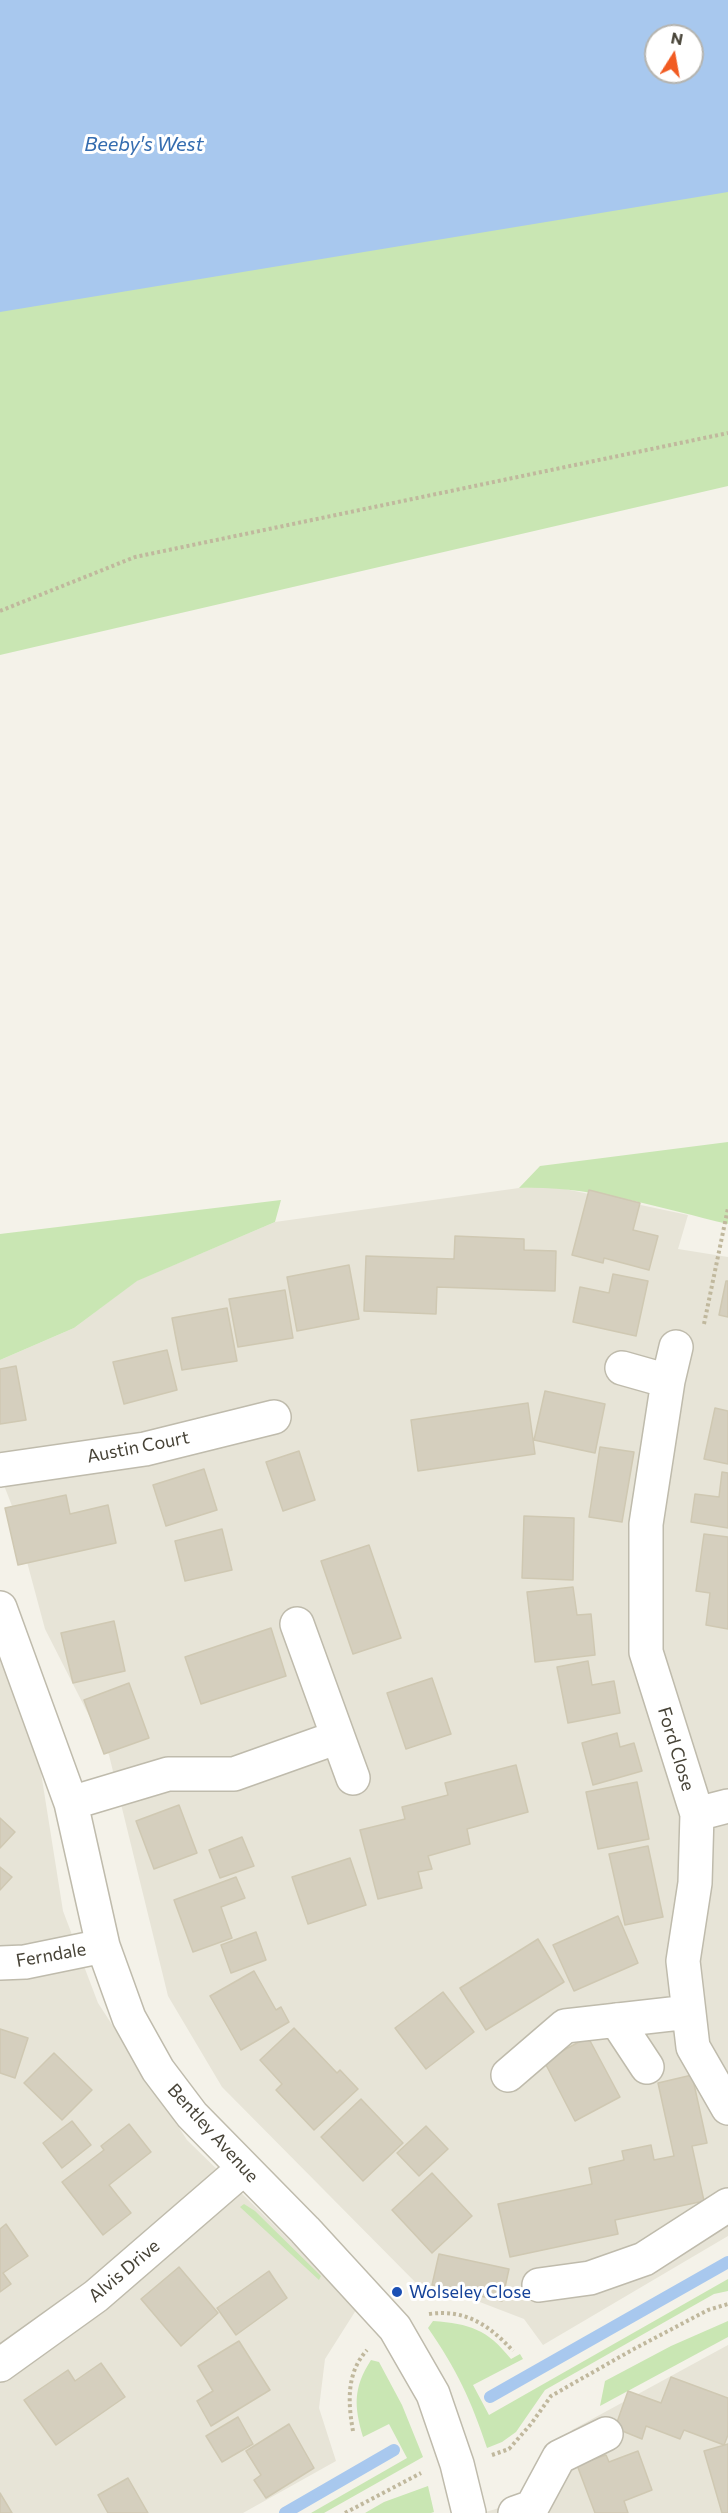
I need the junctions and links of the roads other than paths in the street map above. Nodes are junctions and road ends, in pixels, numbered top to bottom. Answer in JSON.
{"nodes":[{"id":1,"x":684,"y":1335,"type":"road end"},
{"id":2,"x":621,"y":1368,"type":"dead end"},
{"id":3,"x":668,"y":1381,"type":"junction"},
{"id":4,"x":274,"y":1417,"type":"dead end"},
{"id":5,"x":0,"y":1470,"type":"edge"},
{"id":6,"x":0,"y":1608,"type":"edge"},
{"id":7,"x":297,"y":1624,"type":"dead end"},
{"id":8,"x":338,"y":1737,"type":"junction"},
{"id":9,"x":353,"y":1778,"type":"dead end"},
{"id":10,"x":71,"y":1803,"type":"junction"},
{"id":11,"x":728,"y":1806,"type":"edge"},
{"id":12,"x":697,"y":1815,"type":"junction"},
{"id":13,"x":103,"y":1946,"type":"junction"},
{"id":14,"x":0,"y":1963,"type":"edge"},
{"id":15,"x":689,"y":2012,"type":"junction"},
{"id":16,"x":616,"y":2020,"type":"junction"},
{"id":17,"x":647,"y":2067,"type":"dead end"},
{"id":18,"x":508,"y":2075,"type":"dead end"},
{"id":19,"x":728,"y":2108,"type":"edge"},
{"id":20,"x":243,"y":2169,"type":"junction"},
{"id":21,"x":728,"y":2205,"type":"edge"},
{"id":22,"x":539,"y":2285,"type":"dead end"},
{"id":23,"x":0,"y":2365,"type":"edge"},
{"id":24,"x":606,"y":2434,"type":"dead end"},
{"id":25,"x":469,"y":2513,"type":"edge"},
{"id":26,"x":514,"y":2513,"type":"edge"}],
"edges":[{"from":1,"to":3,"type":"street","name":"Ford Close"},
{"from":2,"to":3,"type":"street"},
{"from":3,"to":12,"type":"street","name":"Ford Close"},
{"from":4,"to":5,"type":"street","name":"Austin Court"},
{"from":6,"to":10,"type":"street","name":"Bentley Avenue"},
{"from":7,"to":8,"type":"street"},
{"from":8,"to":9,"type":"street"},
{"from":8,"to":10,"type":"street"},
{"from":10,"to":13,"type":"street","name":"Bentley Avenue"},
{"from":11,"to":12,"type":"street"},
{"from":12,"to":15,"type":"street","name":"Ford Close"},
{"from":13,"to":14,"type":"street","name":"Ferndale"},
{"from":13,"to":20,"type":"street","name":"Bentley Avenue"},
{"from":15,"to":16,"type":"street"},
{"from":15,"to":19,"type":"street","name":"Ford Close"},
{"from":16,"to":17,"type":"street"},
{"from":16,"to":18,"type":"street"},
{"from":20,"to":23,"type":"street","name":"Alvis Drive"},
{"from":20,"to":25,"type":"street","name":"Bentley Avenue"},
{"from":21,"to":22,"type":"street"},
{"from":24,"to":26,"type":"street"}]}
